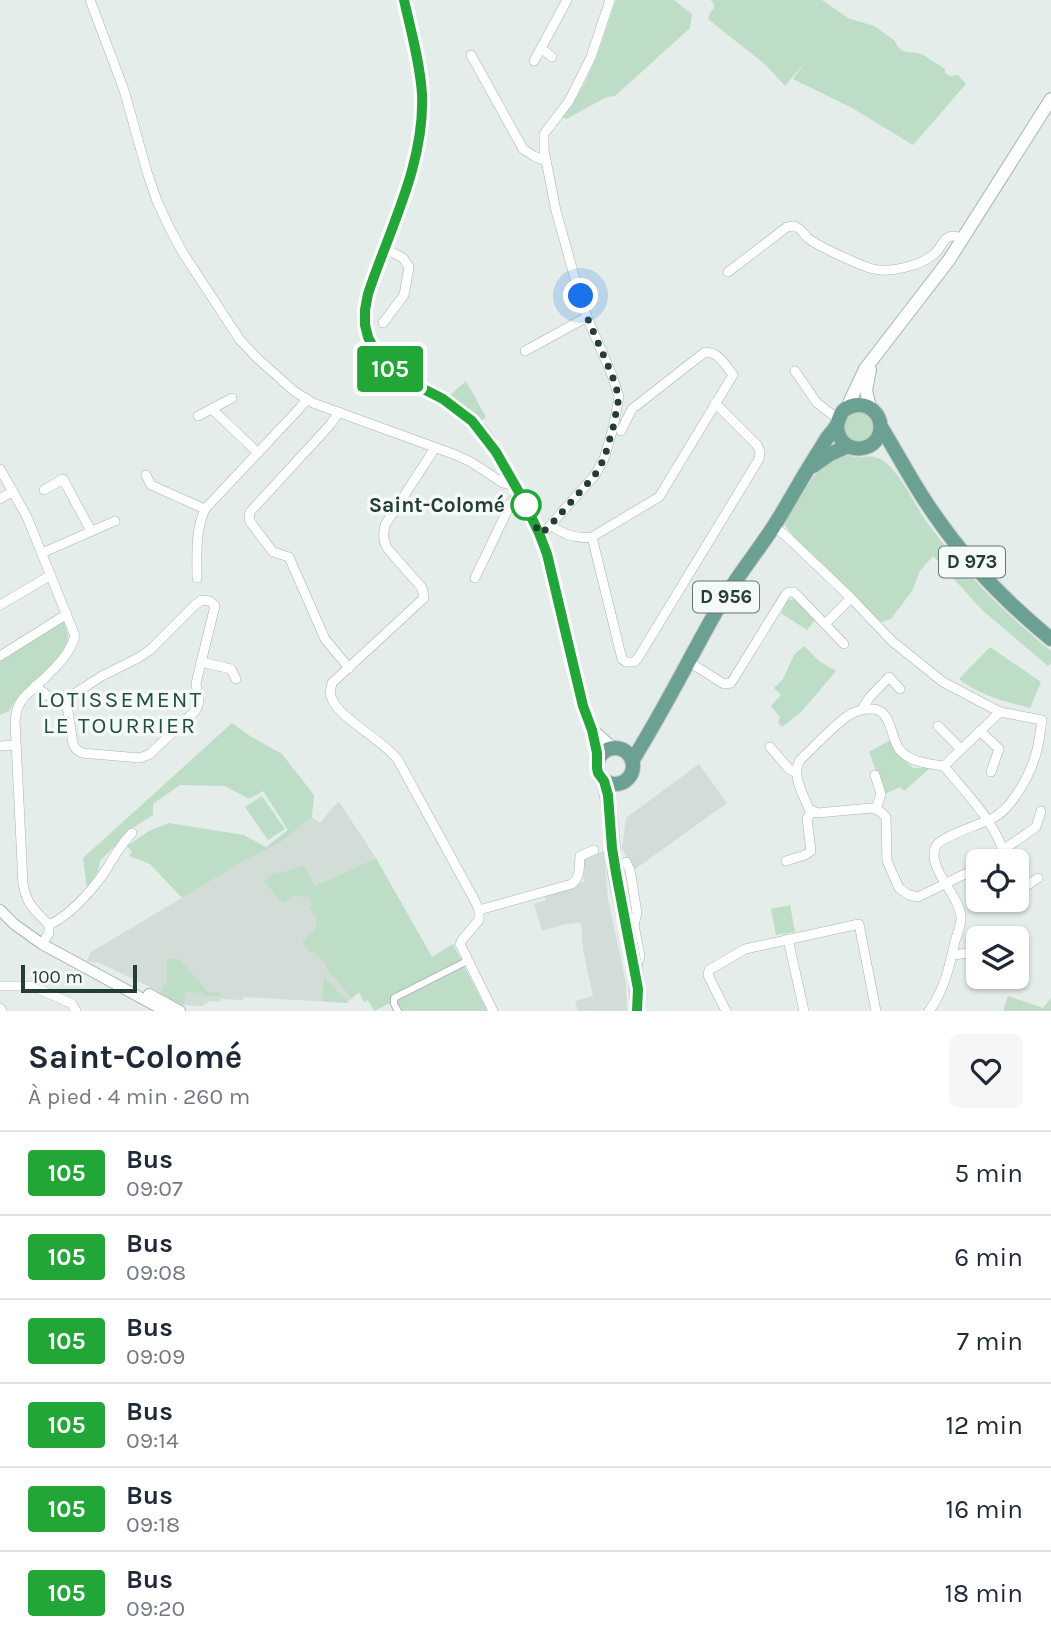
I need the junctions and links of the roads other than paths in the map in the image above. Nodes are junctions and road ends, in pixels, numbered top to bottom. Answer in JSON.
{"nodes":[{"id":1,"x":90,"y":0,"type":"edge"},
{"id":2,"x":404,"y":0,"type":"edge"},
{"id":3,"x":567,"y":0,"type":"edge"},
{"id":4,"x":610,"y":0,"type":"edge"},
{"id":5,"x":541,"y":48,"type":"junction"},
{"id":6,"x":471,"y":55,"type":"dead end"},
{"id":7,"x":552,"y":57,"type":"dead end"},
{"id":8,"x":534,"y":61,"type":"dead end"},
{"id":9,"x":1051,"y":99,"type":"edge"},
{"id":10,"x":546,"y":160,"type":"junction"},
{"id":11,"x":963,"y":239,"type":"junction"},
{"id":12,"x":384,"y":248,"type":"junction"},
{"id":13,"x":728,"y":271,"type":"dead end"},
{"id":14,"x":587,"y":317,"type":"junction"},
{"id":15,"x":383,"y":323,"type":"dead end"},
{"id":16,"x":525,"y":351,"type":"dead end"},
{"id":17,"x":876,"y":353,"type":"junction"},
{"id":18,"x":794,"y":371,"type":"dead end"},
{"id":19,"x":232,"y":398,"type":"dead end"},
{"id":20,"x":307,"y":399,"type":"junction"},
{"id":21,"x":715,"y":402,"type":"junction"},
{"id":22,"x":848,"y":407,"type":"junction"},
{"id":23,"x":870,"y":408,"type":"junction"},
{"id":24,"x":212,"y":409,"type":"junction"},
{"id":25,"x":339,"y":412,"type":"junction"},
{"id":26,"x":198,"y":416,"type":"dead end"},
{"id":27,"x":837,"y":422,"type":"junction"},
{"id":28,"x":881,"y":428,"type":"junction"},
{"id":29,"x":621,"y":431,"type":"dead end"},
{"id":30,"x":848,"y":446,"type":"junction"},
{"id":31,"x":869,"y":447,"type":"junction"},
{"id":32,"x":435,"y":448,"type":"junction"},
{"id":33,"x":258,"y":453,"type":"junction"},
{"id":34,"x":501,"y":460,"type":"junction"},
{"id":35,"x":0,"y":469,"type":"edge"},
{"id":36,"x":486,"y":472,"type":"junction"},
{"id":37,"x":807,"y":472,"type":"junction"},
{"id":38,"x":907,"y":473,"type":"junction"},
{"id":39,"x":146,"y":475,"type":"dead end"},
{"id":40,"x":44,"y":489,"type":"dead end"},
{"id":41,"x":518,"y":490,"type":"junction"},
{"id":42,"x":13,"y":491,"type":"junction"},
{"id":43,"x":0,"y":499,"type":"edge"},
{"id":44,"x":205,"y":509,"type":"junction"},
{"id":45,"x":115,"y":521,"type":"dead end"},
{"id":46,"x":551,"y":524,"type":"junction"},
{"id":47,"x":774,"y":527,"type":"junction"},
{"id":48,"x":91,"y":531,"type":"junction"},
{"id":49,"x":539,"y":533,"type":"junction"},
{"id":50,"x":592,"y":537,"type":"junction"},
{"id":51,"x":42,"y":553,"type":"junction"},
{"id":52,"x":51,"y":575,"type":"junction"},
{"id":53,"x":197,"y":578,"type":"dead end"},
{"id":54,"x":475,"y":578,"type":"dead end"},
{"id":55,"x":851,"y":598,"type":"junction"},
{"id":56,"x":0,"y":605,"type":"edge"},
{"id":57,"x":67,"y":614,"type":"junction"},
{"id":58,"x":825,"y":624,"type":"junction"},
{"id":59,"x":1051,"y":639,"type":"edge"},
{"id":60,"x":844,"y":644,"type":"dead end"},
{"id":61,"x":0,"y":656,"type":"edge"},
{"id":62,"x":201,"y":662,"type":"junction"},
{"id":63,"x":689,"y":662,"type":"junction"},
{"id":64,"x":349,"y":668,"type":"junction"},
{"id":65,"x":236,"y":678,"type":"dead end"},
{"id":66,"x":35,"y":686,"type":"junction"},
{"id":67,"x":900,"y":689,"type":"dead end"},
{"id":68,"x":66,"y":699,"type":"junction"},
{"id":69,"x":862,"y":709,"type":"junction"},
{"id":70,"x":1000,"y":712,"type":"junction"},
{"id":71,"x":938,"y":726,"type":"dead end"},
{"id":72,"x":592,"y":730,"type":"junction"},
{"id":73,"x":979,"y":731,"type":"junction"},
{"id":74,"x":15,"y":745,"type":"junction"},
{"id":75,"x":0,"y":746,"type":"edge"},
{"id":76,"x":770,"y":747,"type":"dead end"},
{"id":77,"x":961,"y":749,"type":"junction"},
{"id":78,"x":622,"y":753,"type":"junction"},
{"id":79,"x":598,"y":759,"type":"junction"},
{"id":80,"x":944,"y":766,"type":"junction"},
{"id":81,"x":796,"y":772,"type":"junction"},
{"id":82,"x":991,"y":772,"type":"dead end"},
{"id":83,"x":874,"y":775,"type":"dead end"},
{"id":84,"x":604,"y":781,"type":"junction"},
{"id":85,"x":624,"y":782,"type":"junction"},
{"id":86,"x":876,"y":809,"type":"junction"},
{"id":87,"x":812,"y":811,"type":"junction"},
{"id":88,"x":1041,"y":811,"type":"dead end"},
{"id":89,"x":988,"y":820,"type":"junction"},
{"id":90,"x":611,"y":830,"type":"junction"},
{"id":91,"x":132,"y":833,"type":"dead end"},
{"id":92,"x":1002,"y":849,"type":"edge"},
{"id":93,"x":1004,"y":849,"type":"edge"},
{"id":94,"x":594,"y":850,"type":"dead end"},
{"id":95,"x":786,"y":861,"type":"dead end"},
{"id":96,"x":626,"y":862,"type":"dead end"},
{"id":97,"x":966,"y":873,"type":"edge"},
{"id":98,"x":1038,"y":878,"type":"dead end"},
{"id":99,"x":946,"y":883,"type":"junction"},
{"id":100,"x":1029,"y":884,"type":"edge"},
{"id":101,"x":0,"y":910,"type":"edge"},
{"id":102,"x":479,"y":910,"type":"junction"},
{"id":103,"x":49,"y":925,"type":"junction"},
{"id":104,"x":789,"y":939,"type":"junction"},
{"id":105,"x":42,"y":944,"type":"junction"},
{"id":106,"x":966,"y":953,"type":"edge"},
{"id":107,"x":952,"y":955,"type":"junction"},
{"id":108,"x":467,"y":961,"type":"junction"},
{"id":109,"x":75,"y":962,"type":"junction"},
{"id":110,"x":635,"y":968,"type":"junction"},
{"id":111,"x":0,"y":986,"type":"edge"},
{"id":112,"x":76,"y":1011,"type":"edge"},
{"id":113,"x":165,"y":1011,"type":"edge"},
{"id":114,"x":180,"y":1011,"type":"edge"},
{"id":115,"x":398,"y":1011,"type":"edge"},
{"id":116,"x":493,"y":1011,"type":"edge"},
{"id":117,"x":637,"y":1011,"type":"edge"},
{"id":118,"x":726,"y":1011,"type":"edge"},
{"id":119,"x":804,"y":1011,"type":"edge"},
{"id":120,"x":876,"y":1011,"type":"edge"},
{"id":121,"x":929,"y":1011,"type":"edge"}],
"edges":[{"from":1,"to":20,"type":"street"},
{"from":2,"to":12,"type":"main road"},
{"from":3,"to":5,"type":"street"},
{"from":4,"to":10,"type":"street"},
{"from":5,"to":7,"type":"street"},
{"from":5,"to":8,"type":"street"},
{"from":6,"to":10,"type":"street"},
{"from":9,"to":11,"type":"main road"},
{"from":10,"to":14,"type":"street"},
{"from":11,"to":13,"type":"street"},
{"from":11,"to":17,"type":"main road"},
{"from":12,"to":15,"type":"street"},
{"from":12,"to":34,"type":"main road"},
{"from":14,"to":16,"type":"street"},
{"from":14,"to":46,"type":"street"},
{"from":17,"to":22,"type":"main road"},
{"from":17,"to":23,"type":"main road"},
{"from":18,"to":27,"type":"street"},
{"from":19,"to":24,"type":"street"},
{"from":20,"to":25,"type":"street"},
{"from":20,"to":33,"type":"street"},
{"from":21,"to":29,"type":"street"},
{"from":21,"to":50,"type":"street"},
{"from":21,"to":50,"type":"street"},
{"from":22,"to":23,"type":"main road"},
{"from":22,"to":27,"type":"main road"},
{"from":23,"to":28,"type":"main road"},
{"from":24,"to":26,"type":"street"},
{"from":24,"to":33,"type":"street"},
{"from":25,"to":32,"type":"street"},
{"from":25,"to":64,"type":"street"},
{"from":27,"to":30,"type":"main road"},
{"from":27,"to":37,"type":"main road","number":"D 956"},
{"from":28,"to":31,"type":"main road"},
{"from":28,"to":38,"type":"main road","number":"D 973"},
{"from":30,"to":31,"type":"main road"},
{"from":30,"to":37,"type":"main road","number":"D 956"},
{"from":31,"to":38,"type":"main road","number":"D 973"},
{"from":32,"to":36,"type":"street"},
{"from":32,"to":64,"type":"street"},
{"from":33,"to":44,"type":"street"},
{"from":34,"to":36,"type":"street"},
{"from":34,"to":41,"type":"main road"},
{"from":35,"to":42,"type":"street"},
{"from":36,"to":41,"type":"street"},
{"from":37,"to":47,"type":"main road","number":"D 956"},
{"from":38,"to":59,"type":"main road","number":"D 973"},
{"from":39,"to":44,"type":"street"},
{"from":40,"to":48,"type":"street"},
{"from":41,"to":49,"type":"main road"},
{"from":41,"to":54,"type":"street"},
{"from":42,"to":43,"type":"street"},
{"from":42,"to":51,"type":"street"},
{"from":44,"to":53,"type":"street"},
{"from":45,"to":48,"type":"street"},
{"from":46,"to":49,"type":"street"},
{"from":46,"to":50,"type":"street"},
{"from":47,"to":55,"type":"street"},
{"from":47,"to":63,"type":"main road","number":"D 956"},
{"from":48,"to":51,"type":"street"},
{"from":49,"to":72,"type":"main road"},
{"from":51,"to":52,"type":"street"},
{"from":52,"to":56,"type":"street"},
{"from":52,"to":57,"type":"street"},
{"from":55,"to":58,"type":"street"},
{"from":55,"to":70,"type":"street"},
{"from":57,"to":61,"type":"street"},
{"from":57,"to":66,"type":"street"},
{"from":58,"to":60,"type":"street"},
{"from":58,"to":63,"type":"street"},
{"from":62,"to":65,"type":"street"},
{"from":62,"to":68,"type":"street"},
{"from":62,"to":68,"type":"street"},
{"from":63,"to":78,"type":"main road","number":"D 956"},
{"from":64,"to":102,"type":"street"},
{"from":66,"to":68,"type":"street"},
{"from":66,"to":74,"type":"street"},
{"from":67,"to":69,"type":"street"},
{"from":69,"to":80,"type":"street"},
{"from":69,"to":81,"type":"street"},
{"from":70,"to":73,"type":"street"},
{"from":70,"to":89,"type":"street"},
{"from":71,"to":77,"type":"street"},
{"from":72,"to":78,"type":"main road"},
{"from":72,"to":79,"type":"main road"},
{"from":73,"to":77,"type":"street"},
{"from":73,"to":82,"type":"street"},
{"from":74,"to":75,"type":"street"},
{"from":74,"to":103,"type":"street"},
{"from":76,"to":81,"type":"street"},
{"from":77,"to":80,"type":"street"},
{"from":78,"to":79,"type":"main road"},
{"from":78,"to":85,"type":"main road"},
{"from":79,"to":84,"type":"main road"},
{"from":80,"to":89,"type":"street"},
{"from":81,"to":87,"type":"street"},
{"from":83,"to":86,"type":"street"},
{"from":84,"to":85,"type":"main road"},
{"from":84,"to":90,"type":"main road"},
{"from":85,"to":90,"type":"main road"},
{"from":86,"to":87,"type":"street"},
{"from":86,"to":99,"type":"street"},
{"from":87,"to":95,"type":"street"},
{"from":88,"to":93,"type":"street"},
{"from":89,"to":92,"type":"street"},
{"from":89,"to":99,"type":"street"},
{"from":90,"to":110,"type":"main road"},
{"from":91,"to":103,"type":"street"},
{"from":94,"to":102,"type":"street"},
{"from":96,"to":110,"type":"street"},
{"from":97,"to":99,"type":"street"},
{"from":98,"to":100,"type":"street"},
{"from":99,"to":107,"type":"street"},
{"from":101,"to":105,"type":"street"},
{"from":102,"to":108,"type":"street"},
{"from":103,"to":105,"type":"street"},
{"from":104,"to":118,"type":"street"},
{"from":104,"to":119,"type":"street"},
{"from":104,"to":120,"type":"street"},
{"from":105,"to":109,"type":"street"},
{"from":106,"to":107,"type":"street"},
{"from":107,"to":121,"type":"street"},
{"from":108,"to":115,"type":"street"},
{"from":108,"to":116,"type":"street"},
{"from":109,"to":113,"type":"street"},
{"from":109,"to":114,"type":"street"},
{"from":110,"to":117,"type":"main road"},
{"from":111,"to":112,"type":"street"}]}
